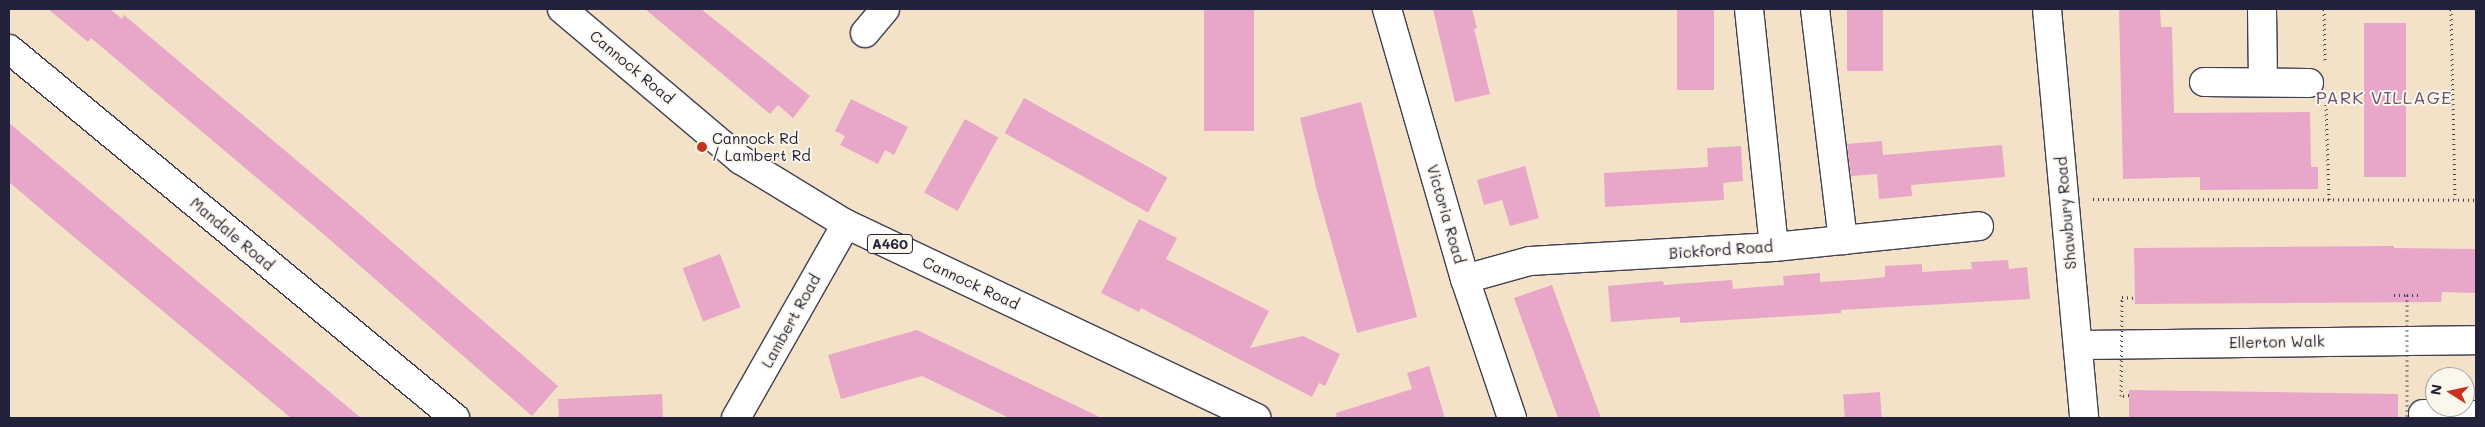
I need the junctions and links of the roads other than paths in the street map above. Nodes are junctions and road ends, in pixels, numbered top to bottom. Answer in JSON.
{"nodes":[{"id":1,"x":562,"y":9,"type":"edge"},
{"id":2,"x":885,"y":9,"type":"edge"},
{"id":3,"x":1387,"y":9,"type":"edge"},
{"id":4,"x":1749,"y":9,"type":"edge"},
{"id":5,"x":1815,"y":9,"type":"edge"},
{"id":6,"x":2047,"y":9,"type":"edge"},
{"id":7,"x":2262,"y":9,"type":"edge"},
{"id":8,"x":865,"y":33,"type":"dead end"},
{"id":9,"x":9,"y":49,"type":"edge"},
{"id":10,"x":2263,"y":81,"type":"junction"},
{"id":11,"x":2204,"y":82,"type":"dead end"},
{"id":12,"x":2309,"y":83,"type":"dead end"},
{"id":13,"x":846,"y":224,"type":"junction"},
{"id":14,"x":1979,"y":226,"type":"dead end"},
{"id":15,"x":1843,"y":240,"type":"junction"},
{"id":16,"x":1774,"y":247,"type":"junction"},
{"id":17,"x":1465,"y":279,"type":"junction"},
{"id":18,"x":2476,"y":340,"type":"edge"},
{"id":19,"x":2078,"y":345,"type":"junction"},
{"id":20,"x":2476,"y":415,"type":"edge"},
{"id":21,"x":2415,"y":416,"type":"edge"},
{"id":22,"x":455,"y":418,"type":"edge"},
{"id":23,"x":736,"y":418,"type":"edge"},
{"id":24,"x":1256,"y":418,"type":"edge"},
{"id":25,"x":1512,"y":418,"type":"edge"},
{"id":26,"x":2084,"y":418,"type":"edge"}],
"edges":[{"from":1,"to":13,"type":"main road","name":"Cannock Road","number":"A460"},
{"from":2,"to":8,"type":"main road"},
{"from":3,"to":17,"type":"main road","name":"Victoria Road"},
{"from":4,"to":16,"type":"main road"},
{"from":5,"to":15,"type":"main road"},
{"from":6,"to":19,"type":"main road","name":"Shawbury Road"},
{"from":7,"to":10,"type":"main road"},
{"from":9,"to":22,"type":"main road","name":"Mandale Road"},
{"from":10,"to":11,"type":"main road"},
{"from":10,"to":12,"type":"main road"},
{"from":13,"to":23,"type":"main road","name":"Lambert Road"},
{"from":13,"to":24,"type":"main road","name":"Cannock Road","number":"A460"},
{"from":14,"to":15,"type":"main road","name":"Bickford Road"},
{"from":15,"to":16,"type":"main road","name":"Bickford Road"},
{"from":16,"to":17,"type":"main road","name":"Bickford Road"},
{"from":17,"to":25,"type":"main road","name":"Victoria Road"},
{"from":18,"to":19,"type":"main road","name":"Ellerton Walk"},
{"from":19,"to":26,"type":"main road","name":"Shawbury Road"},
{"from":20,"to":21,"type":"main road"}]}
